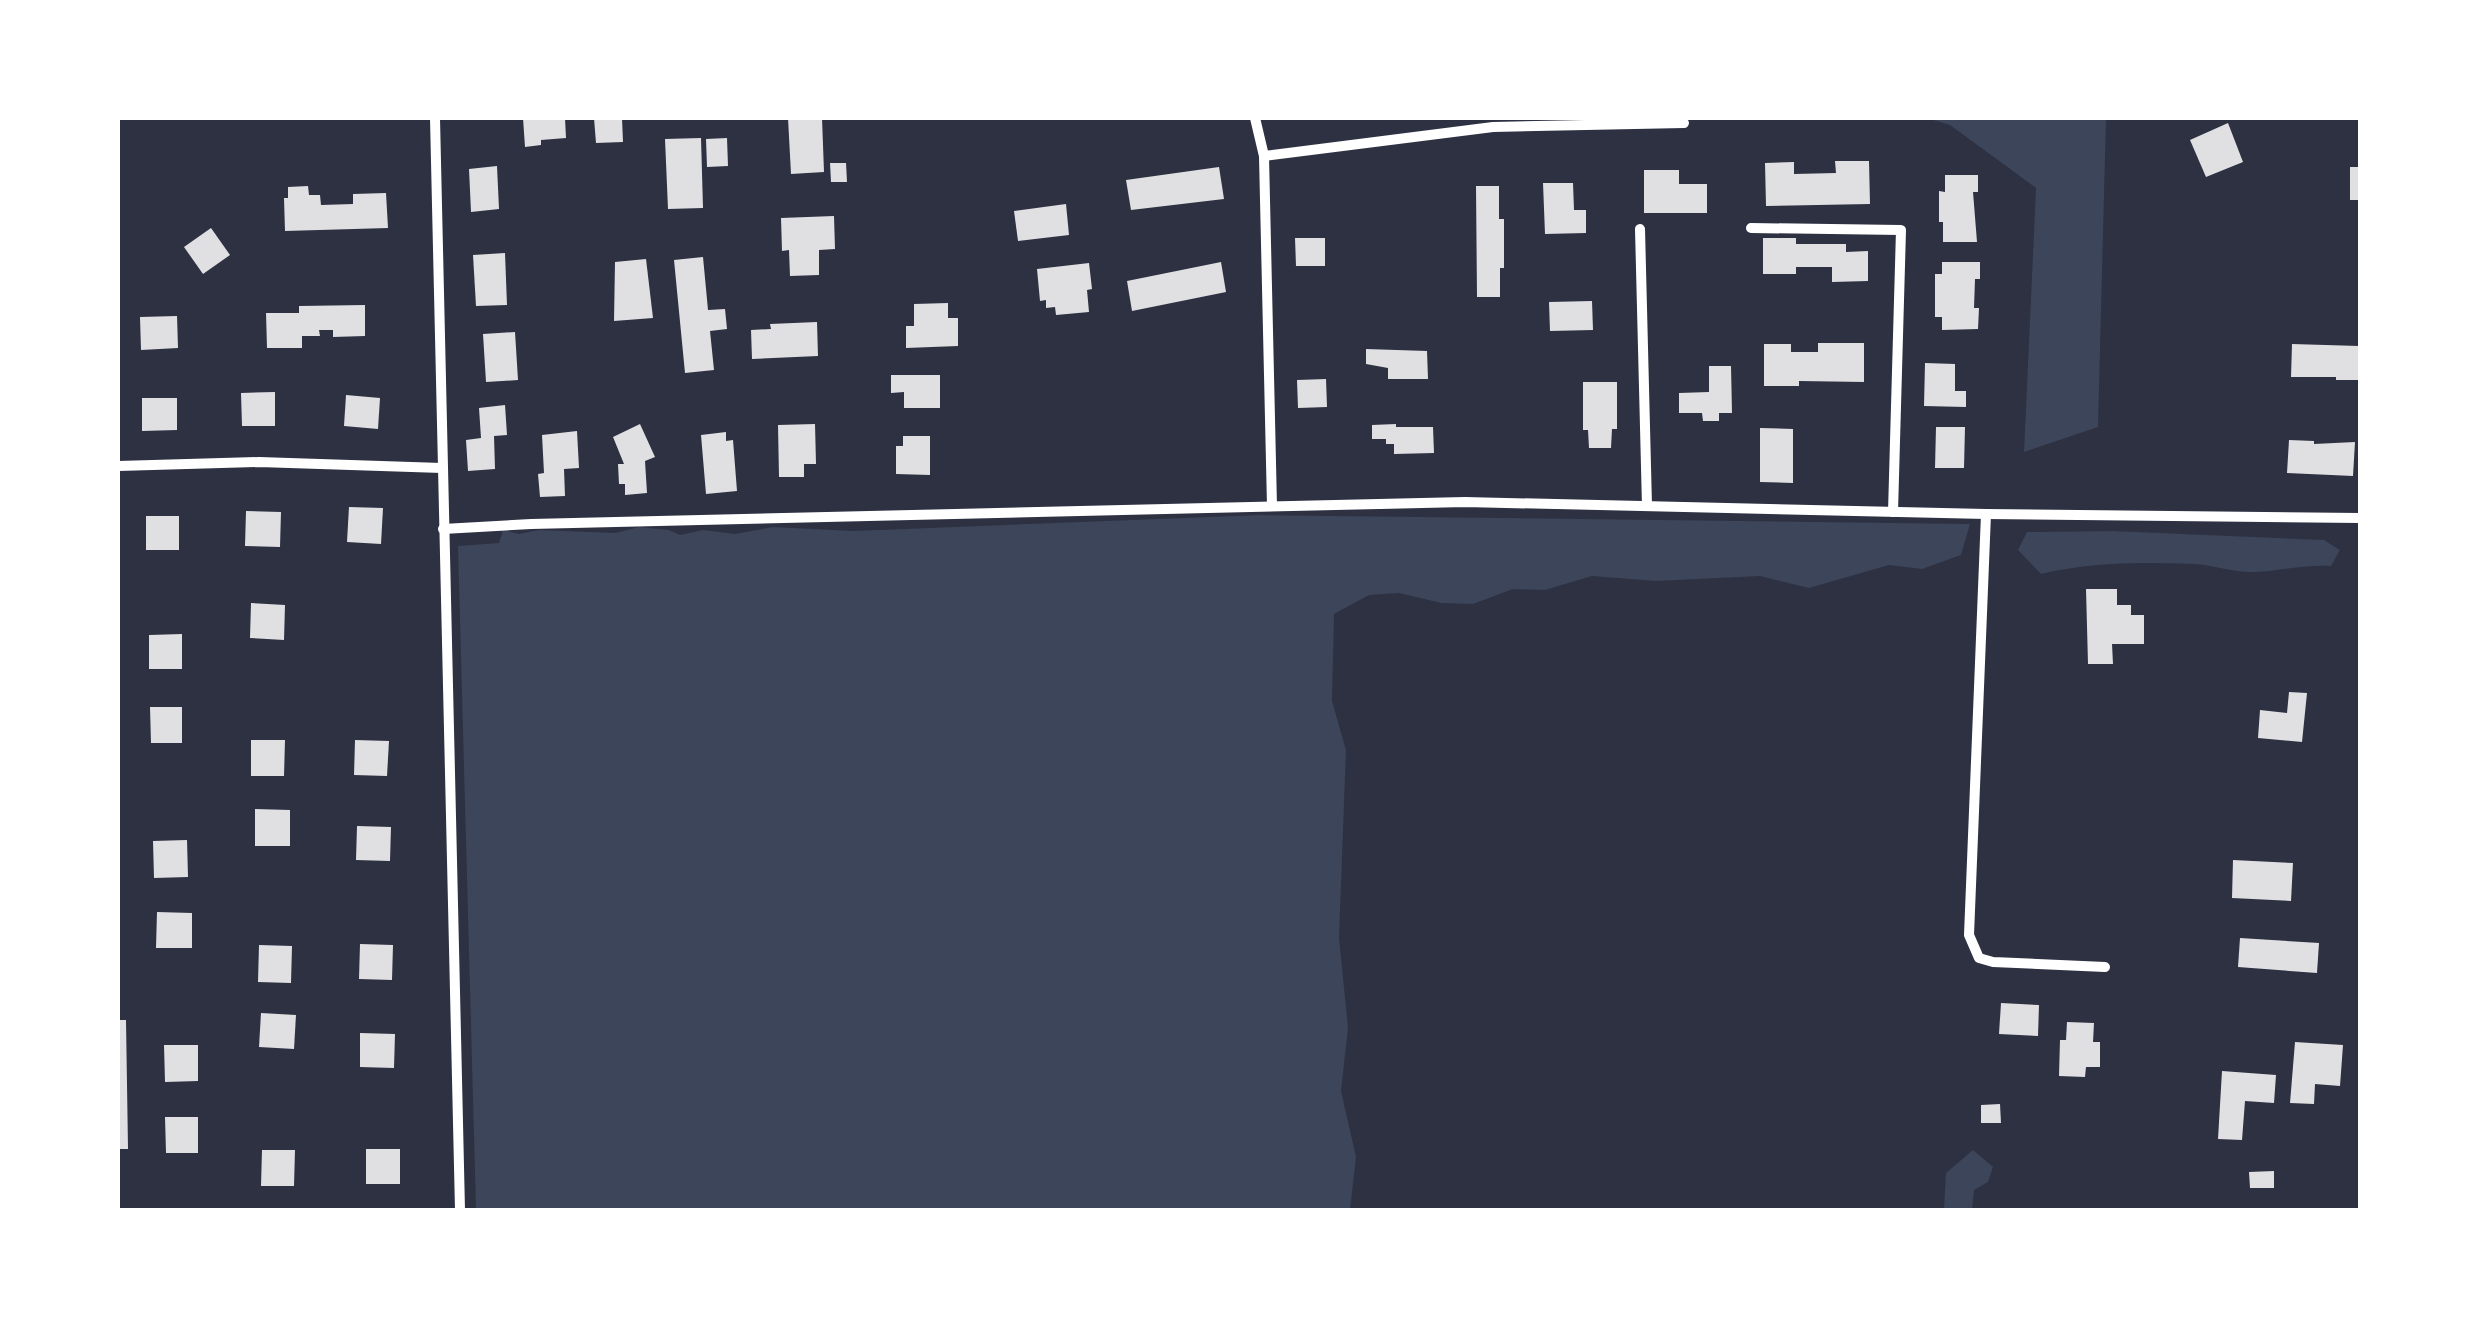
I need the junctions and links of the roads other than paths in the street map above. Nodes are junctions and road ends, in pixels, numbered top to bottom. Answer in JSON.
{"nodes":[{"id":1,"x":435,"y":118,"type":"edge"},
{"id":2,"x":1255,"y":118,"type":"edge"},
{"id":3,"x":1684,"y":124,"type":"dead end"},
{"id":4,"x":1264,"y":156,"type":"junction"},
{"id":5,"x":1751,"y":228,"type":"dead end"},
{"id":6,"x":1640,"y":229,"type":"dead end"},
{"id":7,"x":118,"y":466,"type":"edge"},
{"id":8,"x":442,"y":468,"type":"junction"},
{"id":9,"x":1272,"y":506,"type":"junction"},
{"id":10,"x":1647,"y":506,"type":"junction"},
{"id":11,"x":1893,"y":512,"type":"junction"},
{"id":12,"x":1986,"y":514,"type":"junction"},
{"id":13,"x":2360,"y":518,"type":"edge"},
{"id":14,"x":444,"y":529,"type":"junction"},
{"id":15,"x":2105,"y":967,"type":"dead end"},
{"id":16,"x":460,"y":1210,"type":"edge"}],
"edges":[{"from":1,"to":8,"type":"street"},
{"from":2,"to":4,"type":"street"},
{"from":3,"to":4,"type":"street"},
{"from":4,"to":9,"type":"street"},
{"from":5,"to":11,"type":"street"},
{"from":6,"to":10,"type":"street"},
{"from":7,"to":8,"type":"street"},
{"from":8,"to":14,"type":"street"},
{"from":9,"to":10,"type":"street"},
{"from":9,"to":14,"type":"street"},
{"from":10,"to":11,"type":"street"},
{"from":11,"to":12,"type":"street"},
{"from":12,"to":13,"type":"street"},
{"from":12,"to":15,"type":"street"},
{"from":14,"to":16,"type":"street"}]}
